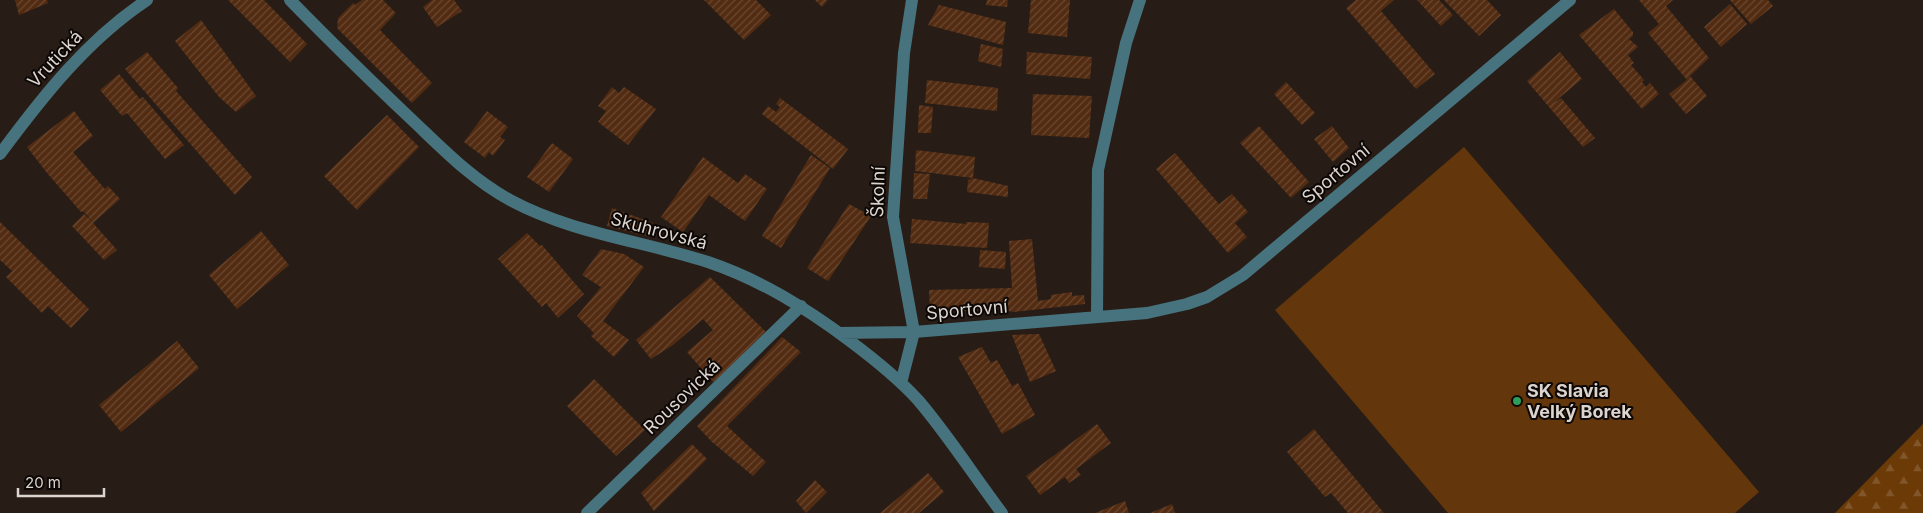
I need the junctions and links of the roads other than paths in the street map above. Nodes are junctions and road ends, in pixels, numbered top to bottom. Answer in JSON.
{"nodes":[{"id":1,"x":148,"y":0,"type":"edge"},
{"id":2,"x":290,"y":0,"type":"edge"},
{"id":3,"x":912,"y":0,"type":"edge"},
{"id":4,"x":1140,"y":0,"type":"edge"},
{"id":5,"x":1570,"y":0,"type":"edge"},
{"id":6,"x":0,"y":154,"type":"edge"},
{"id":7,"x":802,"y":306,"type":"junction"},
{"id":8,"x":1097,"y":317,"type":"junction"},
{"id":9,"x":914,"y":332,"type":"junction"},
{"id":10,"x":839,"y":333,"type":"junction"},
{"id":11,"x":901,"y":383,"type":"junction"},
{"id":12,"x":587,"y":513,"type":"edge"},
{"id":13,"x":1002,"y":513,"type":"edge"}],
"edges":[{"from":1,"to":6,"type":"street","name":"Vrutická"},
{"from":2,"to":7,"type":"street","name":"Skuhrovská"},
{"from":3,"to":9,"type":"street","name":"Školní"},
{"from":4,"to":8,"type":"street"},
{"from":5,"to":8,"type":"street","name":"Sportovní"},
{"from":7,"to":10,"type":"street","name":"Skuhrovská"},
{"from":7,"to":12,"type":"street","name":"Rousovická"},
{"from":8,"to":9,"type":"street","name":"Sportovní"},
{"from":9,"to":10,"type":"street","name":"Sportovní"},
{"from":9,"to":11,"type":"street","name":"Školní"},
{"from":10,"to":11,"type":"street","name":"Skuhrovská"},
{"from":11,"to":13,"type":"street","name":"Skuhrovská"}]}
